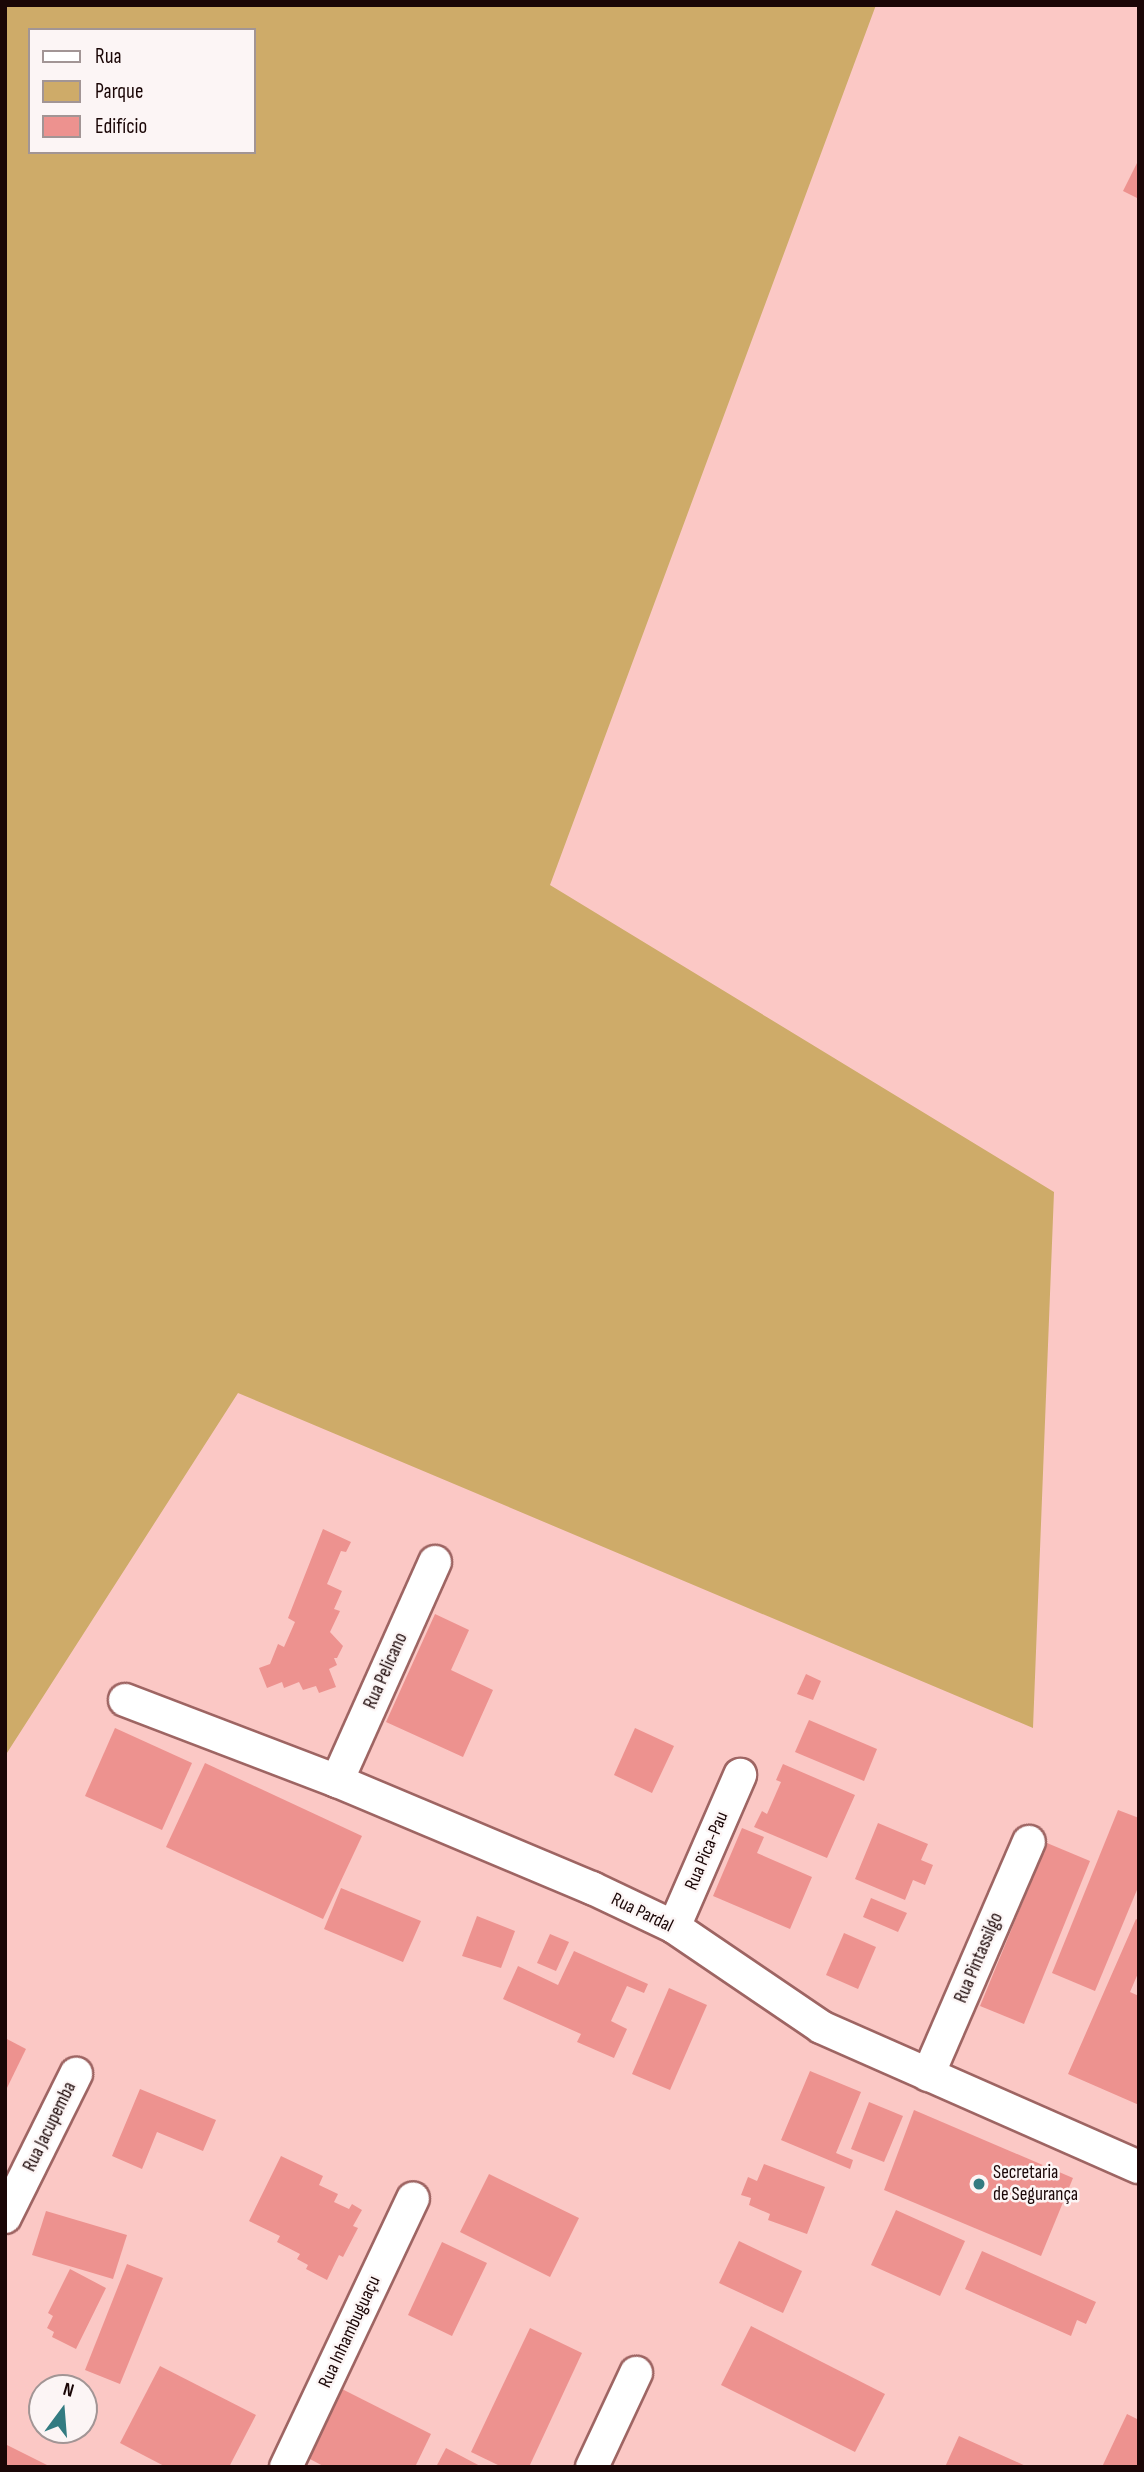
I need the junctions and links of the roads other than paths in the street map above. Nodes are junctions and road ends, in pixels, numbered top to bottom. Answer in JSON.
{"nodes":[{"id":1,"x":435,"y":1562,"type":"dead end"},
{"id":2,"x":125,"y":1700,"type":"dead end"},
{"id":3,"x":740,"y":1775,"type":"dead end"},
{"id":4,"x":337,"y":1781,"type":"junction"},
{"id":5,"x":1029,"y":1842,"type":"dead end"},
{"id":6,"x":674,"y":1927,"type":"junction"},
{"id":7,"x":76,"y":2074,"type":"dead end"},
{"id":8,"x":928,"y":2075,"type":"junction"},
{"id":9,"x":1139,"y":2167,"type":"edge"},
{"id":10,"x":413,"y":2198,"type":"dead end"},
{"id":11,"x":5,"y":2217,"type":"edge"},
{"id":12,"x":636,"y":2373,"type":"dead end"},
{"id":13,"x":286,"y":2467,"type":"edge"},
{"id":14,"x":592,"y":2467,"type":"edge"}],
"edges":[{"from":1,"to":4,"type":"street","name":"Rua Pelicano"},
{"from":2,"to":4,"type":"street","name":"Rua Pardal"},
{"from":3,"to":6,"type":"street","name":"Rua Pica-Pau"},
{"from":4,"to":6,"type":"street","name":"Rua Pardal"},
{"from":5,"to":8,"type":"street","name":"Rua Pintassilgo"},
{"from":6,"to":8,"type":"street","name":"Rua Pardal"},
{"from":7,"to":11,"type":"street","name":"Rua Jacupemba"},
{"from":8,"to":9,"type":"street","name":"Rua Pardal"},
{"from":10,"to":13,"type":"street","name":"Rua Inhambuguaçu"},
{"from":12,"to":14,"type":"street"}]}
